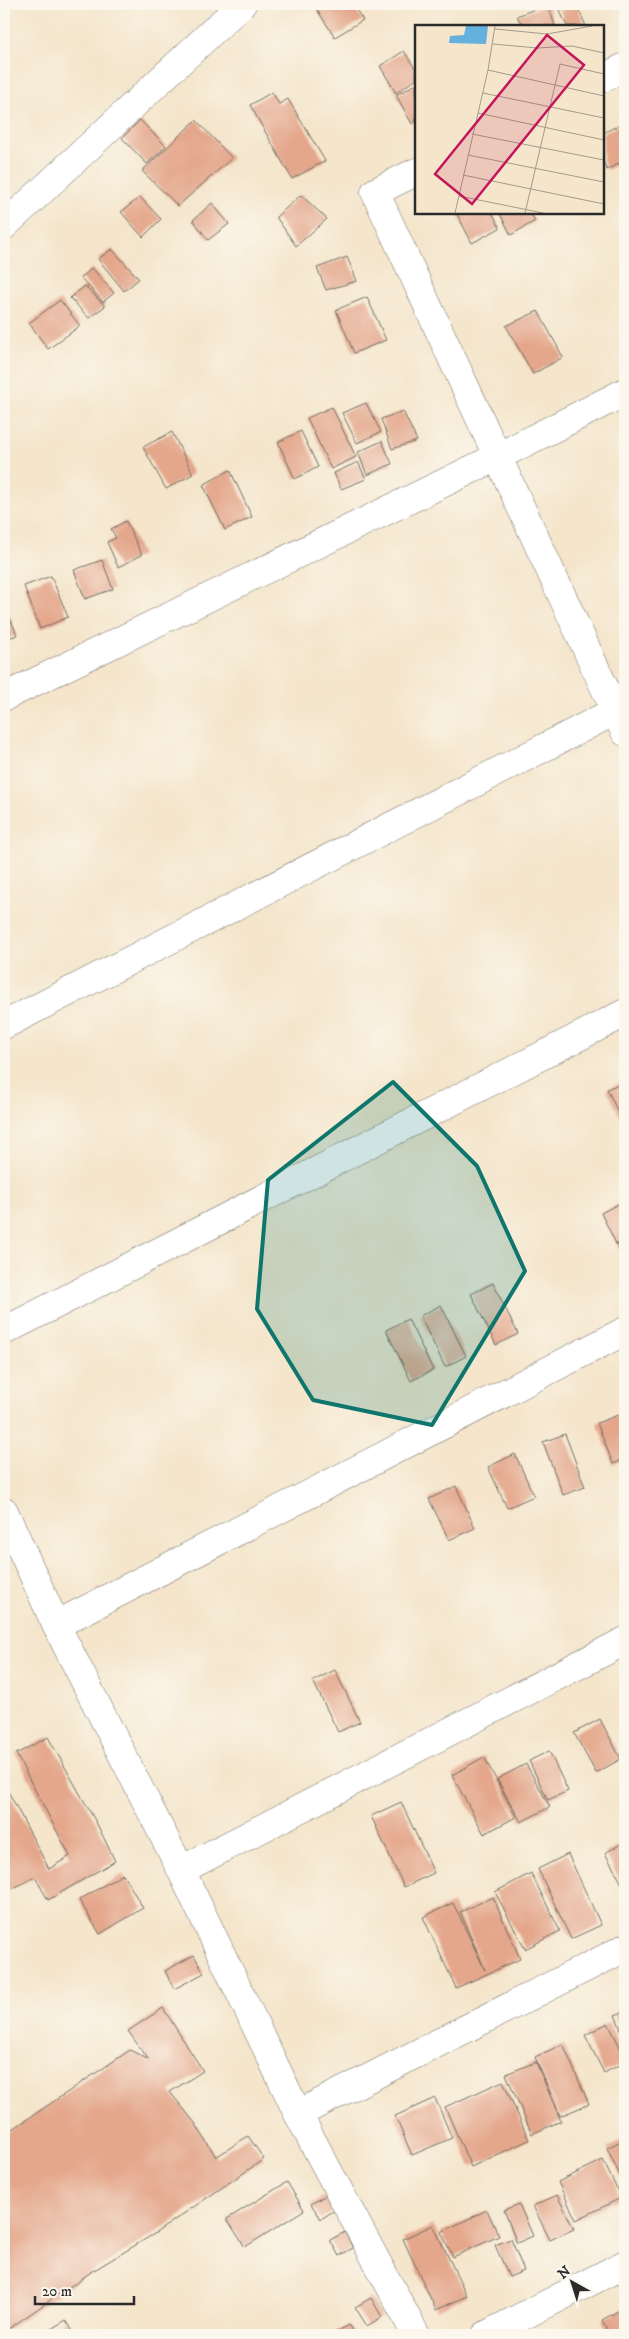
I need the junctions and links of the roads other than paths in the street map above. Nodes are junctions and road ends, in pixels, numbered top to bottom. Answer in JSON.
{"nodes":[{"id":1,"x":242,"y":4,"type":"edge"},
{"id":2,"x":625,"y":67,"type":"edge"},
{"id":3,"x":604,"y":78,"type":"edge"},
{"id":4,"x":415,"y":172,"type":"edge"},
{"id":5,"x":4,"y":226,"type":"edge"},
{"id":6,"x":625,"y":392,"type":"edge"},
{"id":7,"x":499,"y":456,"type":"junction"},
{"id":8,"x":4,"y":696,"type":"edge"},
{"id":9,"x":622,"y":716,"type":"edge"},
{"id":10,"x":625,"y":1013,"type":"edge"},
{"id":11,"x":4,"y":1025,"type":"edge"},
{"id":12,"x":4,"y":1330,"type":"edge"},
{"id":13,"x":625,"y":1331,"type":"edge"},
{"id":14,"x":4,"y":1511,"type":"edge"},
{"id":15,"x":56,"y":1625,"type":"junction"},
{"id":16,"x":625,"y":1641,"type":"edge"},
{"id":17,"x":181,"y":1870,"type":"junction"},
{"id":18,"x":625,"y":1948,"type":"edge"},
{"id":19,"x":298,"y":2114,"type":"junction"},
{"id":20,"x":625,"y":2264,"type":"edge"},
{"id":21,"x":416,"y":2335,"type":"edge"},
{"id":22,"x":486,"y":2335,"type":"edge"}],
"edges":[{"from":1,"to":5,"type":"street"},
{"from":2,"to":3,"type":"street"},
{"from":4,"to":7,"type":"street"},
{"from":6,"to":7,"type":"street"},
{"from":7,"to":8,"type":"street"},
{"from":7,"to":9,"type":"street"},
{"from":9,"to":11,"type":"street"},
{"from":10,"to":12,"type":"street"},
{"from":13,"to":15,"type":"street"},
{"from":14,"to":15,"type":"street"},
{"from":15,"to":17,"type":"street"},
{"from":16,"to":17,"type":"street"},
{"from":17,"to":19,"type":"street"},
{"from":18,"to":19,"type":"street"},
{"from":19,"to":21,"type":"street"},
{"from":20,"to":22,"type":"street"}]}
